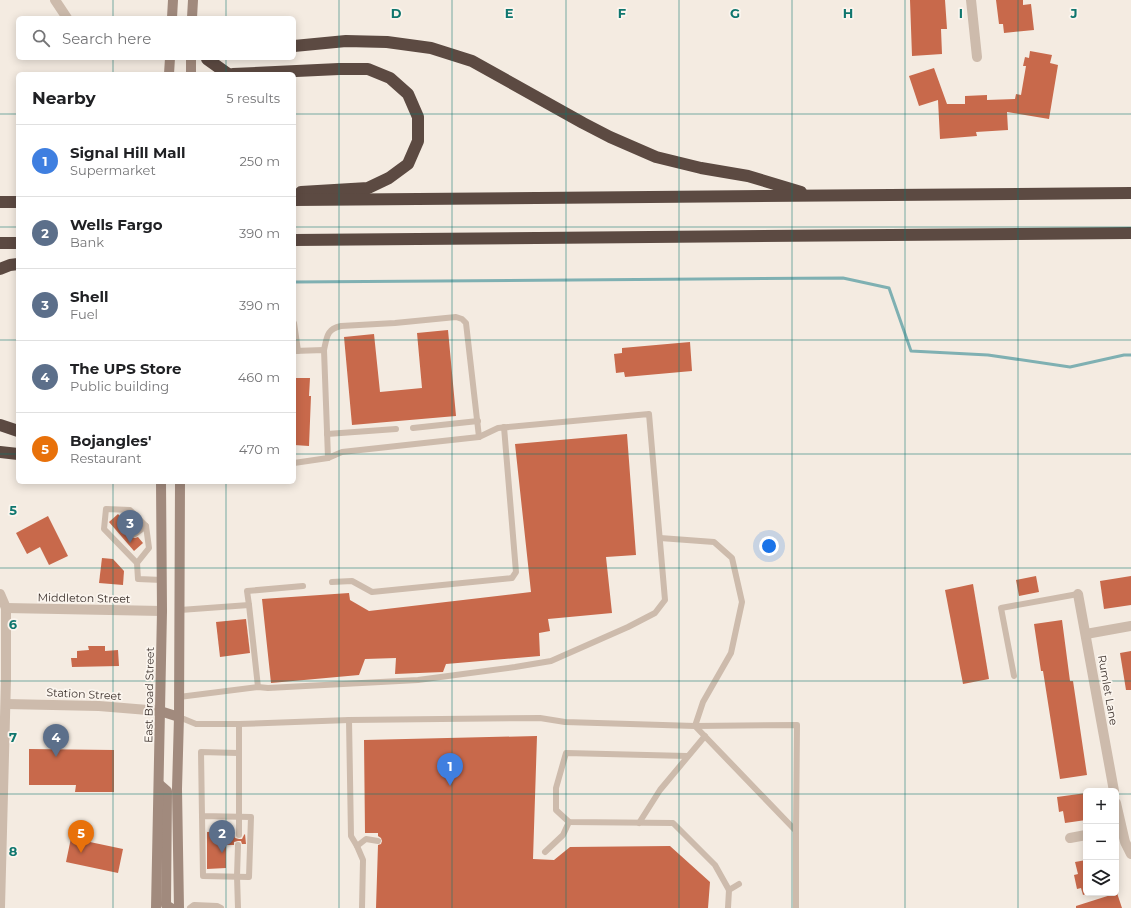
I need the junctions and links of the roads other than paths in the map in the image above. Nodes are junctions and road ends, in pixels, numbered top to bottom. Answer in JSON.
{"nodes":[{"id":1,"x":55,"y":0,"type":"edge"},
{"id":2,"x":173,"y":0,"type":"edge"},
{"id":3,"x":193,"y":0,"type":"edge"},
{"id":4,"x":971,"y":0,"type":"edge"},
{"id":5,"x":66,"y":16,"type":"edge"},
{"id":6,"x":172,"y":16,"type":"edge"},
{"id":7,"x":192,"y":16,"type":"edge"},
{"id":8,"x":296,"y":46,"type":"edge"},
{"id":9,"x":977,"y":57,"type":"dead end"},
{"id":10,"x":170,"y":60,"type":"edge"},
{"id":11,"x":191,"y":60,"type":"edge"},
{"id":12,"x":209,"y":60,"type":"edge"},
{"id":13,"x":169,"y":72,"type":"edge"},
{"id":14,"x":191,"y":72,"type":"edge"},
{"id":15,"x":225,"y":72,"type":"edge"},
{"id":16,"x":268,"y":72,"type":"edge"},
{"id":17,"x":296,"y":192,"type":"edge"},
{"id":18,"x":1131,"y":193,"type":"edge"},
{"id":19,"x":814,"y":196,"type":"junction"},
{"id":20,"x":296,"y":200,"type":"edge"},
{"id":21,"x":0,"y":202,"type":"edge"},
{"id":22,"x":16,"y":202,"type":"edge"},
{"id":23,"x":1131,"y":233,"type":"edge"},
{"id":24,"x":419,"y":239,"type":"junction"},
{"id":25,"x":296,"y":240,"type":"edge"},
{"id":26,"x":0,"y":243,"type":"edge"},
{"id":27,"x":16,"y":243,"type":"edge"},
{"id":28,"x":296,"y":247,"type":"edge"},
{"id":29,"x":16,"y":264,"type":"edge"},
{"id":30,"x":0,"y":270,"type":"edge"},
{"id":31,"x":324,"y":350,"type":"junction"},
{"id":32,"x":296,"y":351,"type":"edge"},
{"id":33,"x":478,"y":421,"type":"junction"},
{"id":34,"x":0,"y":424,"type":"edge"},
{"id":35,"x":504,"y":427,"type":"junction"},
{"id":36,"x":413,"y":428,"type":"dead end"},
{"id":37,"x":396,"y":429,"type":"dead end"},
{"id":38,"x":16,"y":430,"type":"edge"},
{"id":39,"x":327,"y":434,"type":"junction"},
{"id":40,"x":480,"y":437,"type":"junction"},
{"id":41,"x":0,"y":452,"type":"edge"},
{"id":42,"x":16,"y":454,"type":"edge"},
{"id":43,"x":328,"y":458,"type":"junction"},
{"id":44,"x":296,"y":463,"type":"edge"},
{"id":45,"x":161,"y":484,"type":"edge"},
{"id":46,"x":180,"y":484,"type":"edge"},
{"id":47,"x":136,"y":516,"type":"junction"},
{"id":48,"x":127,"y":524,"type":"dead end"},
{"id":49,"x":146,"y":526,"type":"junction"},
{"id":50,"x":117,"y":531,"type":"dead end"},
{"id":51,"x":135,"y":534,"type":"dead end"},
{"id":52,"x":111,"y":537,"type":"junction"},
{"id":53,"x":660,"y":538,"type":"junction"},
{"id":54,"x":126,"y":542,"type":"dead end"},
{"id":55,"x":120,"y":546,"type":"junction"},
{"id":56,"x":137,"y":563,"type":"junction"},
{"id":57,"x":162,"y":580,"type":"junction"},
{"id":58,"x":332,"y":582,"type":"dead end"},
{"id":59,"x":303,"y":586,"type":"dead end"},
{"id":60,"x":0,"y":594,"type":"edge"},
{"id":61,"x":1078,"y":594,"type":"joint"},
{"id":62,"x":249,"y":605,"type":"junction"},
{"id":63,"x":4,"y":607,"type":"edge"},
{"id":64,"x":180,"y":610,"type":"junction"},
{"id":65,"x":162,"y":612,"type":"junction"},
{"id":66,"x":1131,"y":626,"type":"edge"},
{"id":67,"x":1086,"y":634,"type":"junction"},
{"id":68,"x":1014,"y":676,"type":"dead end"},
{"id":69,"x":258,"y":687,"type":"junction"},
{"id":70,"x":179,"y":697,"type":"junction"},
{"id":71,"x":3,"y":703,"type":"edge"},
{"id":72,"x":160,"y":711,"type":"junction"},
{"id":73,"x":179,"y":717,"type":"junction"},
{"id":74,"x":348,"y":720,"type":"junction"},
{"id":75,"x":239,"y":724,"type":"junction"},
{"id":76,"x":695,"y":726,"type":"junction"},
{"id":77,"x":705,"y":736,"type":"junction"},
{"id":78,"x":238,"y":752,"type":"junction"},
{"id":79,"x":687,"y":756,"type":"junction"},
{"id":80,"x":159,"y":784,"type":"junction"},
{"id":81,"x":1113,"y":788,"type":"edge"},
{"id":82,"x":1119,"y":813,"type":"edge"},
{"id":83,"x":202,"y":816,"type":"junction"},
{"id":84,"x":239,"y":818,"type":"junction"},
{"id":85,"x":569,"y":822,"type":"junction"},
{"id":86,"x":639,"y":823,"type":"junction"},
{"id":87,"x":1123,"y":826,"type":"edge"},
{"id":88,"x":796,"y":831,"type":"junction"},
{"id":89,"x":238,"y":835,"type":"dead end"},
{"id":90,"x":1083,"y":836,"type":"edge"},
{"id":91,"x":1070,"y":838,"type":"dead end"},
{"id":92,"x":378,"y":841,"type":"dead end"},
{"id":93,"x":238,"y":845,"type":"dead end"},
{"id":94,"x":358,"y":846,"type":"junction"},
{"id":95,"x":545,"y":852,"type":"dead end"},
{"id":96,"x":1131,"y":854,"type":"edge"},
{"id":97,"x":237,"y":876,"type":"junction"},
{"id":98,"x":739,"y":884,"type":"dead end"},
{"id":99,"x":729,"y":890,"type":"junction"},
{"id":100,"x":0,"y":907,"type":"edge"},
{"id":101,"x":156,"y":908,"type":"edge"},
{"id":102,"x":171,"y":908,"type":"edge"},
{"id":103,"x":179,"y":908,"type":"edge"},
{"id":104,"x":190,"y":908,"type":"edge"},
{"id":105,"x":221,"y":908,"type":"edge"},
{"id":106,"x":238,"y":908,"type":"edge"},
{"id":107,"x":362,"y":908,"type":"edge"},
{"id":108,"x":728,"y":908,"type":"edge"},
{"id":109,"x":796,"y":908,"type":"edge"}],
"edges":[{"from":1,"to":5,"type":"street"},
{"from":2,"to":6,"type":"main road"},
{"from":3,"to":7,"type":"main road"},
{"from":4,"to":9,"type":"street"},
{"from":8,"to":19,"type":"highway"},
{"from":10,"to":13,"type":"main road"},
{"from":11,"to":14,"type":"main road"},
{"from":12,"to":15,"type":"highway"},
{"from":16,"to":17,"type":"highway"},
{"from":18,"to":19,"type":"highway"},
{"from":19,"to":20,"type":"highway"},
{"from":21,"to":22,"type":"highway"},
{"from":23,"to":24,"type":"highway"},
{"from":24,"to":25,"type":"highway"},
{"from":24,"to":28,"type":"highway"},
{"from":26,"to":27,"type":"highway"},
{"from":29,"to":30,"type":"highway"},
{"from":31,"to":32,"type":"lane"},
{"from":31,"to":33,"type":"lane"},
{"from":31,"to":39,"type":"lane"},
{"from":33,"to":36,"type":"lane"},
{"from":33,"to":40,"type":"lane"},
{"from":34,"to":38,"type":"highway"},
{"from":35,"to":40,"type":"lane"},
{"from":35,"to":53,"type":"lane"},
{"from":35,"to":58,"type":"lane"},
{"from":37,"to":39,"type":"lane"},
{"from":39,"to":43,"type":"lane"},
{"from":40,"to":43,"type":"lane"},
{"from":41,"to":42,"type":"highway"},
{"from":43,"to":44,"type":"lane"},
{"from":45,"to":57,"type":"main road","name":"East Broad Street"},
{"from":46,"to":64,"type":"main road"},
{"from":47,"to":48,"type":"lane"},
{"from":47,"to":49,"type":"lane"},
{"from":47,"to":52,"type":"lane"},
{"from":49,"to":51,"type":"lane"},
{"from":49,"to":56,"type":"lane"},
{"from":50,"to":52,"type":"lane"},
{"from":52,"to":55,"type":"lane"},
{"from":53,"to":69,"type":"lane"},
{"from":53,"to":76,"type":"lane"},
{"from":54,"to":55,"type":"lane"},
{"from":55,"to":56,"type":"lane"},
{"from":56,"to":57,"type":"lane"},
{"from":57,"to":65,"type":"main road","name":"East Broad Street"},
{"from":59,"to":62,"type":"lane"},
{"from":60,"to":63,"type":"street"},
{"from":61,"to":67,"type":"street","name":"Rumlet Lane"},
{"from":61,"to":68,"type":"lane"},
{"from":62,"to":64,"type":"lane"},
{"from":62,"to":69,"type":"lane"},
{"from":63,"to":65,"type":"street","name":"Middleton Street"},
{"from":63,"to":71,"type":"street"},
{"from":64,"to":70,"type":"main road"},
{"from":65,"to":72,"type":"main road","name":"East Broad Street"},
{"from":66,"to":67,"type":"street"},
{"from":67,"to":81,"type":"street","name":"Rumlet Lane"},
{"from":69,"to":70,"type":"lane"},
{"from":70,"to":73,"type":"main road"},
{"from":71,"to":72,"type":"street","name":"Station Street"},
{"from":71,"to":100,"type":"street"},
{"from":72,"to":73,"type":"main road"},
{"from":72,"to":80,"type":"main road","name":"East Broad Street"},
{"from":73,"to":75,"type":"lane"},
{"from":73,"to":103,"type":"main road"},
{"from":74,"to":75,"type":"lane"},
{"from":74,"to":76,"type":"lane"},
{"from":74,"to":94,"type":"lane"},
{"from":75,"to":78,"type":"lane"},
{"from":76,"to":77,"type":"lane"},
{"from":76,"to":88,"type":"lane"},
{"from":77,"to":79,"type":"lane"},
{"from":77,"to":88,"type":"lane"},
{"from":78,"to":83,"type":"lane"},
{"from":78,"to":84,"type":"lane"},
{"from":79,"to":85,"type":"lane"},
{"from":79,"to":86,"type":"lane"},
{"from":80,"to":101,"type":"main road","name":"East Broad Street"},
{"from":80,"to":102,"type":"main road"},
{"from":82,"to":87,"type":"street"},
{"from":83,"to":84,"type":"lane"},
{"from":83,"to":97,"type":"lane"},
{"from":84,"to":89,"type":"lane"},
{"from":84,"to":97,"type":"lane"},
{"from":85,"to":86,"type":"lane"},
{"from":85,"to":95,"type":"lane"},
{"from":86,"to":99,"type":"lane"},
{"from":87,"to":96,"type":"street"},
{"from":88,"to":109,"type":"lane"},
{"from":90,"to":91,"type":"street"},
{"from":92,"to":94,"type":"lane"},
{"from":93,"to":97,"type":"lane"},
{"from":94,"to":107,"type":"lane"},
{"from":97,"to":106,"type":"lane"},
{"from":98,"to":99,"type":"lane"},
{"from":99,"to":108,"type":"lane"},
{"from":104,"to":105,"type":"lane"}]}
